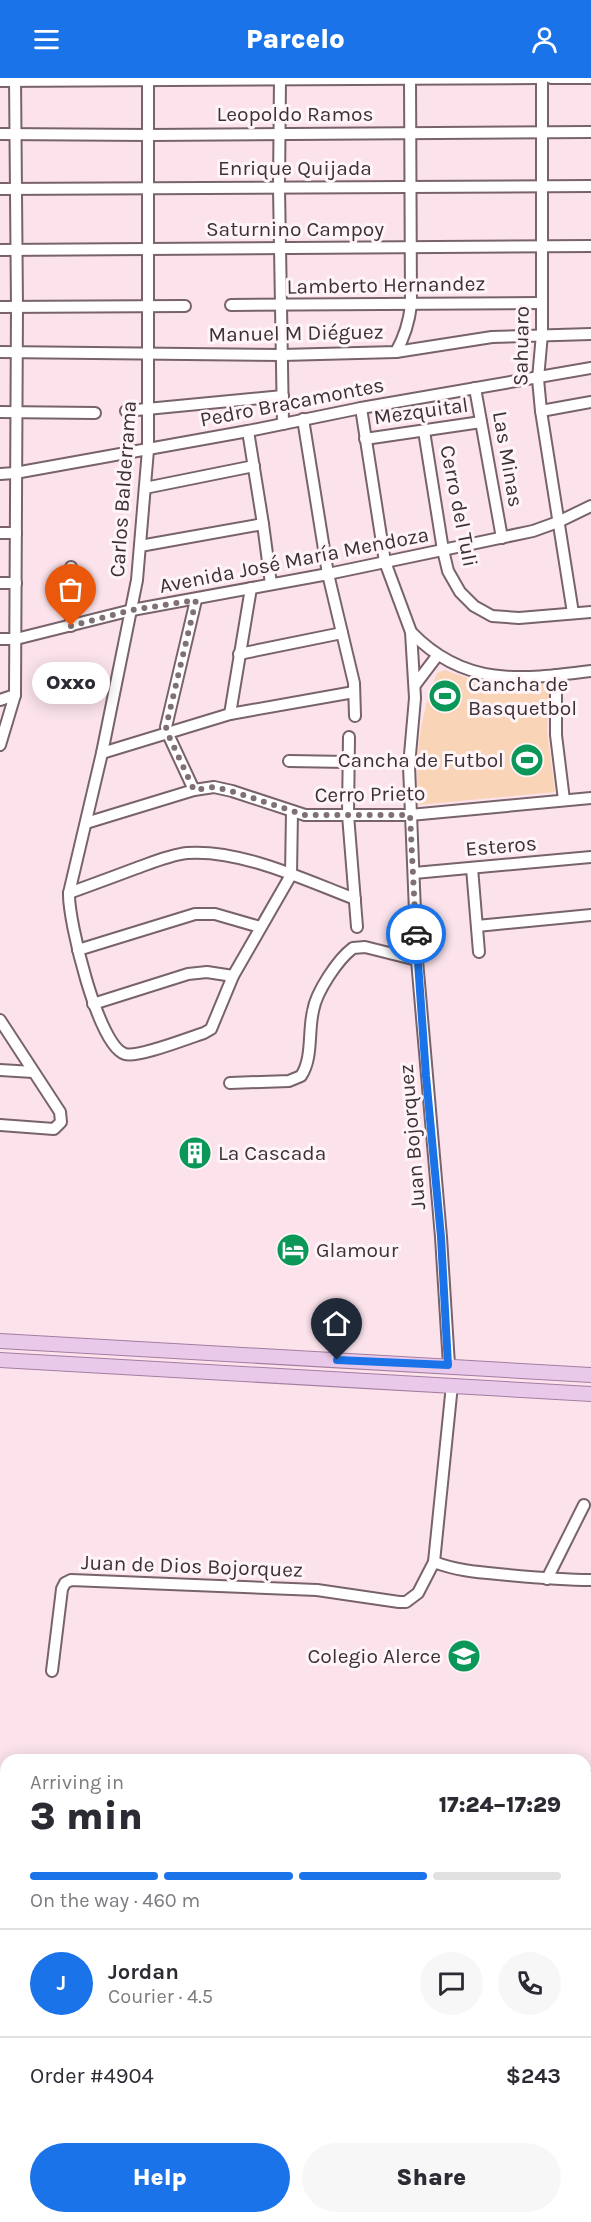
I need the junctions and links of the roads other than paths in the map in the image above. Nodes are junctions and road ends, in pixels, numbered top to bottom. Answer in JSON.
{"nodes":[{"id":1,"x":280,"y":78,"type":"edge"},
{"id":2,"x":540,"y":78,"type":"edge"},
{"id":3,"x":550,"y":78,"type":"edge"},
{"id":4,"x":591,"y":78,"type":"edge"},
{"id":5,"x":15,"y":79,"type":"edge"},
{"id":6,"x":410,"y":79,"type":"edge"},
{"id":7,"x":148,"y":80,"type":"edge"},
{"id":8,"x":0,"y":81,"type":"edge"},
{"id":9,"x":542,"y":132,"type":"junction"},
{"id":10,"x":591,"y":132,"type":"edge"},
{"id":11,"x":410,"y":133,"type":"junction"},
{"id":12,"x":0,"y":134,"type":"edge"},
{"id":13,"x":15,"y":134,"type":"junction"},
{"id":14,"x":279,"y":134,"type":"junction"},
{"id":15,"x":148,"y":135,"type":"junction"},
{"id":16,"x":591,"y":186,"type":"edge"},
{"id":17,"x":410,"y":187,"type":"junction"},
{"id":18,"x":542,"y":187,"type":"junction"},
{"id":19,"x":148,"y":188,"type":"junction"},
{"id":20,"x":279,"y":188,"type":"junction"},
{"id":21,"x":0,"y":189,"type":"edge"},
{"id":22,"x":16,"y":189,"type":"junction"},
{"id":23,"x":591,"y":246,"type":"edge"},
{"id":24,"x":542,"y":247,"type":"junction"},
{"id":25,"x":412,"y":248,"type":"junction"},
{"id":26,"x":148,"y":249,"type":"junction"},
{"id":27,"x":280,"y":249,"type":"junction"},
{"id":28,"x":0,"y":250,"type":"edge"},
{"id":29,"x":16,"y":250,"type":"junction"},
{"id":30,"x":542,"y":303,"type":"junction"},
{"id":31,"x":411,"y":304,"type":"junction"},
{"id":32,"x":231,"y":305,"type":"dead end"},
{"id":33,"x":148,"y":306,"type":"junction"},
{"id":34,"x":185,"y":306,"type":"dead end"},
{"id":35,"x":281,"y":306,"type":"junction"},
{"id":36,"x":0,"y":307,"type":"edge"},
{"id":37,"x":17,"y":307,"type":"junction"},
{"id":38,"x":542,"y":334,"type":"junction"},
{"id":39,"x":591,"y":334,"type":"edge"},
{"id":40,"x":0,"y":352,"type":"edge"},
{"id":41,"x":16,"y":352,"type":"junction"},
{"id":42,"x":396,"y":352,"type":"junction"},
{"id":43,"x":148,"y":353,"type":"junction"},
{"id":44,"x":282,"y":355,"type":"junction"},
{"id":45,"x":591,"y":368,"type":"edge"},
{"id":46,"x":538,"y":379,"type":"junction"},
{"id":47,"x":475,"y":388,"type":"junction"},
{"id":48,"x":283,"y":396,"type":"junction"},
{"id":49,"x":591,"y":402,"type":"edge"},
{"id":50,"x":361,"y":408,"type":"junction"},
{"id":51,"x":149,"y":410,"type":"junction"},
{"id":52,"x":16,"y":411,"type":"junction"},
{"id":53,"x":126,"y":411,"type":"dead end"},
{"id":54,"x":541,"y":411,"type":"junction"},
{"id":55,"x":0,"y":412,"type":"edge"},
{"id":56,"x":95,"y":413,"type":"dead end"},
{"id":57,"x":303,"y":419,"type":"junction"},
{"id":58,"x":481,"y":422,"type":"junction"},
{"id":59,"x":283,"y":424,"type":"junction"},
{"id":60,"x":248,"y":431,"type":"junction"},
{"id":61,"x":424,"y":431,"type":"junction"},
{"id":62,"x":365,"y":439,"type":"junction"},
{"id":63,"x":148,"y":450,"type":"junction"},
{"id":64,"x":254,"y":466,"type":"junction"},
{"id":65,"x":15,"y":473,"type":"junction"},
{"id":66,"x":0,"y":474,"type":"edge"},
{"id":67,"x":145,"y":488,"type":"junction"},
{"id":68,"x":591,"y":506,"type":"edge"},
{"id":69,"x":558,"y":522,"type":"junction"},
{"id":70,"x":264,"y":524,"type":"junction"},
{"id":71,"x":0,"y":533,"type":"edge"},
{"id":72,"x":16,"y":533,"type":"junction"},
{"id":73,"x":502,"y":538,"type":"junction"},
{"id":74,"x":140,"y":546,"type":"junction"},
{"id":75,"x":443,"y":550,"type":"junction"},
{"id":76,"x":385,"y":562,"type":"junction"},
{"id":77,"x":71,"y":567,"type":"dead end"},
{"id":78,"x":328,"y":574,"type":"junction"},
{"id":79,"x":0,"y":583,"type":"edge"},
{"id":80,"x":16,"y":583,"type":"junction"},
{"id":81,"x":271,"y":584,"type":"junction"},
{"id":82,"x":251,"y":588,"type":"junction"},
{"id":83,"x":196,"y":600,"type":"junction"},
{"id":84,"x":132,"y":610,"type":"junction"},
{"id":85,"x":591,"y":612,"type":"edge"},
{"id":86,"x":573,"y":613,"type":"junction"},
{"id":87,"x":71,"y":626,"type":"junction"},
{"id":88,"x":411,"y":632,"type":"junction"},
{"id":89,"x":342,"y":633,"type":"junction"},
{"id":90,"x":0,"y":639,"type":"edge"},
{"id":91,"x":16,"y":639,"type":"junction"},
{"id":92,"x":238,"y":654,"type":"junction"},
{"id":93,"x":437,"y":656,"type":"junction"},
{"id":94,"x":591,"y":671,"type":"edge"},
{"id":95,"x":556,"y":675,"type":"junction"},
{"id":96,"x":415,"y":685,"type":"junction"},
{"id":97,"x":354,"y":692,"type":"junction"},
{"id":98,"x":15,"y":694,"type":"junction"},
{"id":99,"x":0,"y":700,"type":"edge"},
{"id":100,"x":230,"y":714,"type":"junction"},
{"id":101,"x":355,"y":716,"type":"dead end"},
{"id":102,"x":167,"y":732,"type":"junction"},
{"id":103,"x":349,"y":737,"type":"dead end"},
{"id":104,"x":0,"y":745,"type":"edge"},
{"id":105,"x":102,"y":753,"type":"junction"},
{"id":106,"x":289,"y":761,"type":"dead end"},
{"id":107,"x":348,"y":762,"type":"junction"},
{"id":108,"x":194,"y":790,"type":"junction"},
{"id":109,"x":591,"y":798,"type":"edge"},
{"id":110,"x":564,"y":800,"type":"junction"},
{"id":111,"x":292,"y":811,"type":"junction"},
{"id":112,"x":348,"y":815,"type":"junction"},
{"id":113,"x":410,"y":815,"type":"junction"},
{"id":114,"x":86,"y":823,"type":"junction"},
{"id":115,"x":591,"y":857,"type":"edge"},
{"id":116,"x":472,"y":868,"type":"junction"},
{"id":117,"x":414,"y":873,"type":"junction"},
{"id":118,"x":291,"y":875,"type":"junction"},
{"id":119,"x":69,"y":892,"type":"junction"},
{"id":120,"x":355,"y":899,"type":"junction"},
{"id":121,"x":591,"y":915,"type":"edge"},
{"id":122,"x":477,"y":926,"type":"junction"},
{"id":123,"x":260,"y":927,"type":"junction"},
{"id":124,"x":357,"y":927,"type":"dead end"},
{"id":125,"x":78,"y":950,"type":"junction"},
{"id":126,"x":479,"y":952,"type":"dead end"},
{"id":127,"x":417,"y":960,"type":"junction"},
{"id":128,"x":233,"y":976,"type":"junction"},
{"id":129,"x":93,"y":1004,"type":"junction"},
{"id":130,"x":0,"y":1020,"type":"edge"},
{"id":131,"x":0,"y":1070,"type":"edge"},
{"id":132,"x":33,"y":1072,"type":"junction"},
{"id":133,"x":230,"y":1083,"type":"dead end"},
{"id":134,"x":0,"y":1125,"type":"edge"},
{"id":135,"x":0,"y":1341,"type":"edge"},
{"id":136,"x":0,"y":1360,"type":"edge"},
{"id":137,"x":448,"y":1365,"type":"junction"},
{"id":138,"x":591,"y":1375,"type":"edge"},
{"id":139,"x":452,"y":1385,"type":"junction"},
{"id":140,"x":591,"y":1394,"type":"edge"},
{"id":141,"x":584,"y":1505,"type":"dead end"},
{"id":142,"x":434,"y":1562,"type":"junction"},
{"id":143,"x":547,"y":1579,"type":"junction"},
{"id":144,"x":591,"y":1580,"type":"edge"},
{"id":145,"x":52,"y":1671,"type":"dead end"}],
"edges":[{"from":1,"to":6,"type":"street"},
{"from":1,"to":7,"type":"street"},
{"from":1,"to":14,"type":"street"},
{"from":2,"to":6,"type":"street"},
{"from":2,"to":9,"type":"street","name":"Sahuaro"},
{"from":3,"to":4,"type":"street"},
{"from":5,"to":7,"type":"street"},
{"from":5,"to":8,"type":"street"},
{"from":5,"to":13,"type":"street"},
{"from":6,"to":11,"type":"street"},
{"from":7,"to":15,"type":"street","name":"Carlos Balderrama"},
{"from":9,"to":10,"type":"street","name":"Leopoldo Ramos"},
{"from":9,"to":11,"type":"street","name":"Leopoldo Ramos"},
{"from":9,"to":18,"type":"street","name":"Sahuaro"},
{"from":11,"to":14,"type":"street","name":"Leopoldo Ramos"},
{"from":11,"to":17,"type":"street"},
{"from":12,"to":13,"type":"street","name":"Leopoldo Ramos"},
{"from":13,"to":15,"type":"street","name":"Leopoldo Ramos"},
{"from":13,"to":22,"type":"street"},
{"from":14,"to":15,"type":"street","name":"Leopoldo Ramos"},
{"from":14,"to":20,"type":"street"},
{"from":15,"to":19,"type":"street","name":"Carlos Balderrama"},
{"from":16,"to":18,"type":"street","name":"Enrique Quijada"},
{"from":17,"to":18,"type":"street","name":"Enrique Quijada"},
{"from":17,"to":20,"type":"street","name":"Enrique Quijada"},
{"from":17,"to":25,"type":"street"},
{"from":18,"to":24,"type":"street","name":"Sahuaro"},
{"from":19,"to":20,"type":"street","name":"Enrique Quijada"},
{"from":19,"to":22,"type":"street","name":"Enrique Quijada"},
{"from":19,"to":26,"type":"street","name":"Carlos Balderrama"},
{"from":20,"to":27,"type":"street"},
{"from":21,"to":22,"type":"street","name":"Enrique Quijada"},
{"from":22,"to":29,"type":"street"},
{"from":23,"to":24,"type":"street","name":"Saturnino Campoy"},
{"from":24,"to":25,"type":"street","name":"Saturnino Campoy"},
{"from":24,"to":30,"type":"street","name":"Sahuaro"},
{"from":25,"to":27,"type":"street","name":"Saturnino Campoy"},
{"from":25,"to":31,"type":"street"},
{"from":26,"to":27,"type":"street","name":"Saturnino Campoy"},
{"from":26,"to":29,"type":"street","name":"Saturnino Campoy"},
{"from":26,"to":33,"type":"street","name":"Carlos Balderrama"},
{"from":27,"to":35,"type":"street"},
{"from":28,"to":29,"type":"street","name":"Saturnino Campoy"},
{"from":29,"to":37,"type":"street"},
{"from":30,"to":31,"type":"street","name":"Lamberto Hernandez"},
{"from":30,"to":38,"type":"street","name":"Sahuaro"},
{"from":31,"to":35,"type":"street","name":"Lamberto Hernandez"},
{"from":31,"to":42,"type":"street"},
{"from":32,"to":35,"type":"street","name":"Lamberto Hernandez"},
{"from":33,"to":34,"type":"street"},
{"from":33,"to":37,"type":"street"},
{"from":33,"to":43,"type":"street","name":"Carlos Balderrama"},
{"from":35,"to":44,"type":"street"},
{"from":36,"to":37,"type":"street"},
{"from":37,"to":41,"type":"street"},
{"from":38,"to":39,"type":"street","name":"Manuel M Diéguez"},
{"from":38,"to":42,"type":"street","name":"Manuel M Diéguez"},
{"from":38,"to":46,"type":"street","name":"Sahuaro"},
{"from":40,"to":41,"type":"street","name":"Manuel M Diéguez"},
{"from":41,"to":43,"type":"street","name":"Manuel M Diéguez"},
{"from":41,"to":52,"type":"street"},
{"from":42,"to":44,"type":"street","name":"Manuel M Diéguez"},
{"from":43,"to":44,"type":"street","name":"Manuel M Diéguez"},
{"from":43,"to":51,"type":"street","name":"Carlos Balderrama"},
{"from":44,"to":48,"type":"street"},
{"from":45,"to":46,"type":"street","name":"Pedro Bracamontes"},
{"from":46,"to":47,"type":"street","name":"Pedro Bracamontes"},
{"from":46,"to":54,"type":"street","name":"Sahuaro"},
{"from":47,"to":50,"type":"street","name":"Pedro Bracamontes"},
{"from":47,"to":58,"type":"street","name":"Las Minas"},
{"from":48,"to":51,"type":"street"},
{"from":48,"to":59,"type":"street"},
{"from":49,"to":54,"type":"street"},
{"from":50,"to":57,"type":"street","name":"Pedro Bracamontes"},
{"from":50,"to":62,"type":"street","name":"Juan Bojorquez"},
{"from":51,"to":53,"type":"street"},
{"from":51,"to":63,"type":"street","name":"Carlos Balderrama"},
{"from":52,"to":55,"type":"street"},
{"from":52,"to":56,"type":"street"},
{"from":52,"to":65,"type":"street"},
{"from":54,"to":69,"type":"street","name":"Sahuaro"},
{"from":57,"to":59,"type":"street","name":"Pedro Bracamontes"},
{"from":57,"to":78,"type":"street"},
{"from":58,"to":61,"type":"street","name":"Mezquital"},
{"from":58,"to":73,"type":"street","name":"Las Minas"},
{"from":59,"to":60,"type":"street","name":"Pedro Bracamontes"},
{"from":60,"to":63,"type":"street","name":"Pedro Bracamontes"},
{"from":60,"to":64,"type":"street"},
{"from":61,"to":62,"type":"street","name":"Mezquital"},
{"from":61,"to":75,"type":"street","name":"Cerro del Tuli"},
{"from":62,"to":76,"type":"street","name":"Juan Bojorquez"},
{"from":63,"to":65,"type":"street","name":"Pedro Bracamontes"},
{"from":63,"to":67,"type":"street","name":"Carlos Balderrama"},
{"from":64,"to":67,"type":"street"},
{"from":64,"to":70,"type":"street"},
{"from":65,"to":66,"type":"street","name":"Pedro Bracamontes"},
{"from":65,"to":72,"type":"street"},
{"from":67,"to":74,"type":"street","name":"Carlos Balderrama"},
{"from":68,"to":69,"type":"street","name":"Avenida José María Mendoza"},
{"from":69,"to":73,"type":"street","name":"Avenida José María Mendoza"},
{"from":69,"to":86,"type":"street","name":"Sahuaro"},
{"from":70,"to":74,"type":"street"},
{"from":70,"to":81,"type":"street"},
{"from":71,"to":72,"type":"street"},
{"from":72,"to":80,"type":"street"},
{"from":73,"to":75,"type":"street","name":"Avenida José María Mendoza"},
{"from":74,"to":84,"type":"street","name":"Carlos Balderrama"},
{"from":75,"to":76,"type":"street","name":"Avenida José María Mendoza"},
{"from":75,"to":86,"type":"street","name":"Cerro del Tuli"},
{"from":76,"to":78,"type":"street","name":"Avenida José María Mendoza"},
{"from":76,"to":88,"type":"street","name":"Juan Bojorquez"},
{"from":77,"to":87,"type":"street"},
{"from":78,"to":81,"type":"street","name":"Avenida José María Mendoza"},
{"from":78,"to":89,"type":"street"},
{"from":79,"to":80,"type":"street"},
{"from":80,"to":91,"type":"street"},
{"from":81,"to":82,"type":"street","name":"Avenida José María Mendoza"},
{"from":82,"to":83,"type":"street","name":"Avenida José María Mendoza"},
{"from":82,"to":92,"type":"street"},
{"from":83,"to":84,"type":"street","name":"Avenida José María Mendoza"},
{"from":83,"to":102,"type":"street"},
{"from":84,"to":87,"type":"street","name":"Avenida José María Mendoza"},
{"from":84,"to":105,"type":"street","name":"Carlos Balderrama"},
{"from":85,"to":86,"type":"street","name":"Cerro del Tuli"},
{"from":87,"to":91,"type":"street","name":"Avenida José María Mendoza"},
{"from":88,"to":93,"type":"street"},
{"from":88,"to":96,"type":"street","name":"Juan Bojorquez"},
{"from":89,"to":92,"type":"street"},
{"from":89,"to":97,"type":"street"},
{"from":90,"to":91,"type":"street","name":"Avenida José María Mendoza"},
{"from":91,"to":98,"type":"street"},
{"from":92,"to":100,"type":"street"},
{"from":93,"to":95,"type":"street"},
{"from":93,"to":96,"type":"street"},
{"from":94,"to":95,"type":"street"},
{"from":95,"to":110,"type":"street"},
{"from":96,"to":113,"type":"street","name":"Juan Bojorquez"},
{"from":97,"to":100,"type":"street"},
{"from":97,"to":101,"type":"street"},
{"from":98,"to":99,"type":"street"},
{"from":98,"to":104,"type":"street"},
{"from":100,"to":102,"type":"street"},
{"from":102,"to":105,"type":"street"},
{"from":102,"to":108,"type":"street"},
{"from":103,"to":107,"type":"street"},
{"from":105,"to":114,"type":"street","name":"Carlos Balderrama"},
{"from":106,"to":107,"type":"street"},
{"from":107,"to":112,"type":"street"},
{"from":108,"to":111,"type":"street","name":"Cerro Prieto"},
{"from":108,"to":114,"type":"street","name":"Cerro Prieto"},
{"from":109,"to":110,"type":"street","name":"Cerro Prieto"},
{"from":110,"to":113,"type":"street","name":"Cerro Prieto"},
{"from":111,"to":112,"type":"street","name":"Cerro Prieto"},
{"from":111,"to":118,"type":"street"},
{"from":112,"to":113,"type":"street","name":"Cerro Prieto"},
{"from":112,"to":120,"type":"street"},
{"from":113,"to":117,"type":"street","name":"Juan Bojorquez"},
{"from":114,"to":119,"type":"street","name":"Carlos Balderrama"},
{"from":115,"to":116,"type":"street","name":"Esteros"},
{"from":116,"to":117,"type":"street","name":"Esteros"},
{"from":116,"to":122,"type":"street"},
{"from":117,"to":127,"type":"street","name":"Juan Bojorquez"},
{"from":118,"to":119,"type":"street"},
{"from":118,"to":120,"type":"street"},
{"from":118,"to":123,"type":"street"},
{"from":119,"to":125,"type":"street","name":"Carlos Balderrama"},
{"from":120,"to":124,"type":"street"},
{"from":121,"to":122,"type":"street"},
{"from":122,"to":126,"type":"street"},
{"from":123,"to":125,"type":"street"},
{"from":123,"to":128,"type":"street"},
{"from":125,"to":129,"type":"street","name":"Carlos Balderrama"},
{"from":127,"to":133,"type":"street"},
{"from":127,"to":137,"type":"street","name":"Juan Bojorquez"},
{"from":128,"to":129,"type":"street"},
{"from":128,"to":129,"type":"street","name":"Carlos Balderrama"},
{"from":130,"to":132,"type":"street"},
{"from":131,"to":132,"type":"street"},
{"from":132,"to":134,"type":"street"},
{"from":135,"to":137,"type":"main road"},
{"from":136,"to":139,"type":"main road"},
{"from":137,"to":138,"type":"main road"},
{"from":139,"to":140,"type":"main road"},
{"from":139,"to":142,"type":"street"},
{"from":141,"to":143,"type":"street"},
{"from":142,"to":143,"type":"street"},
{"from":142,"to":145,"type":"street","name":"Juan de Dios Bojorquez"},
{"from":143,"to":144,"type":"street"}]}
